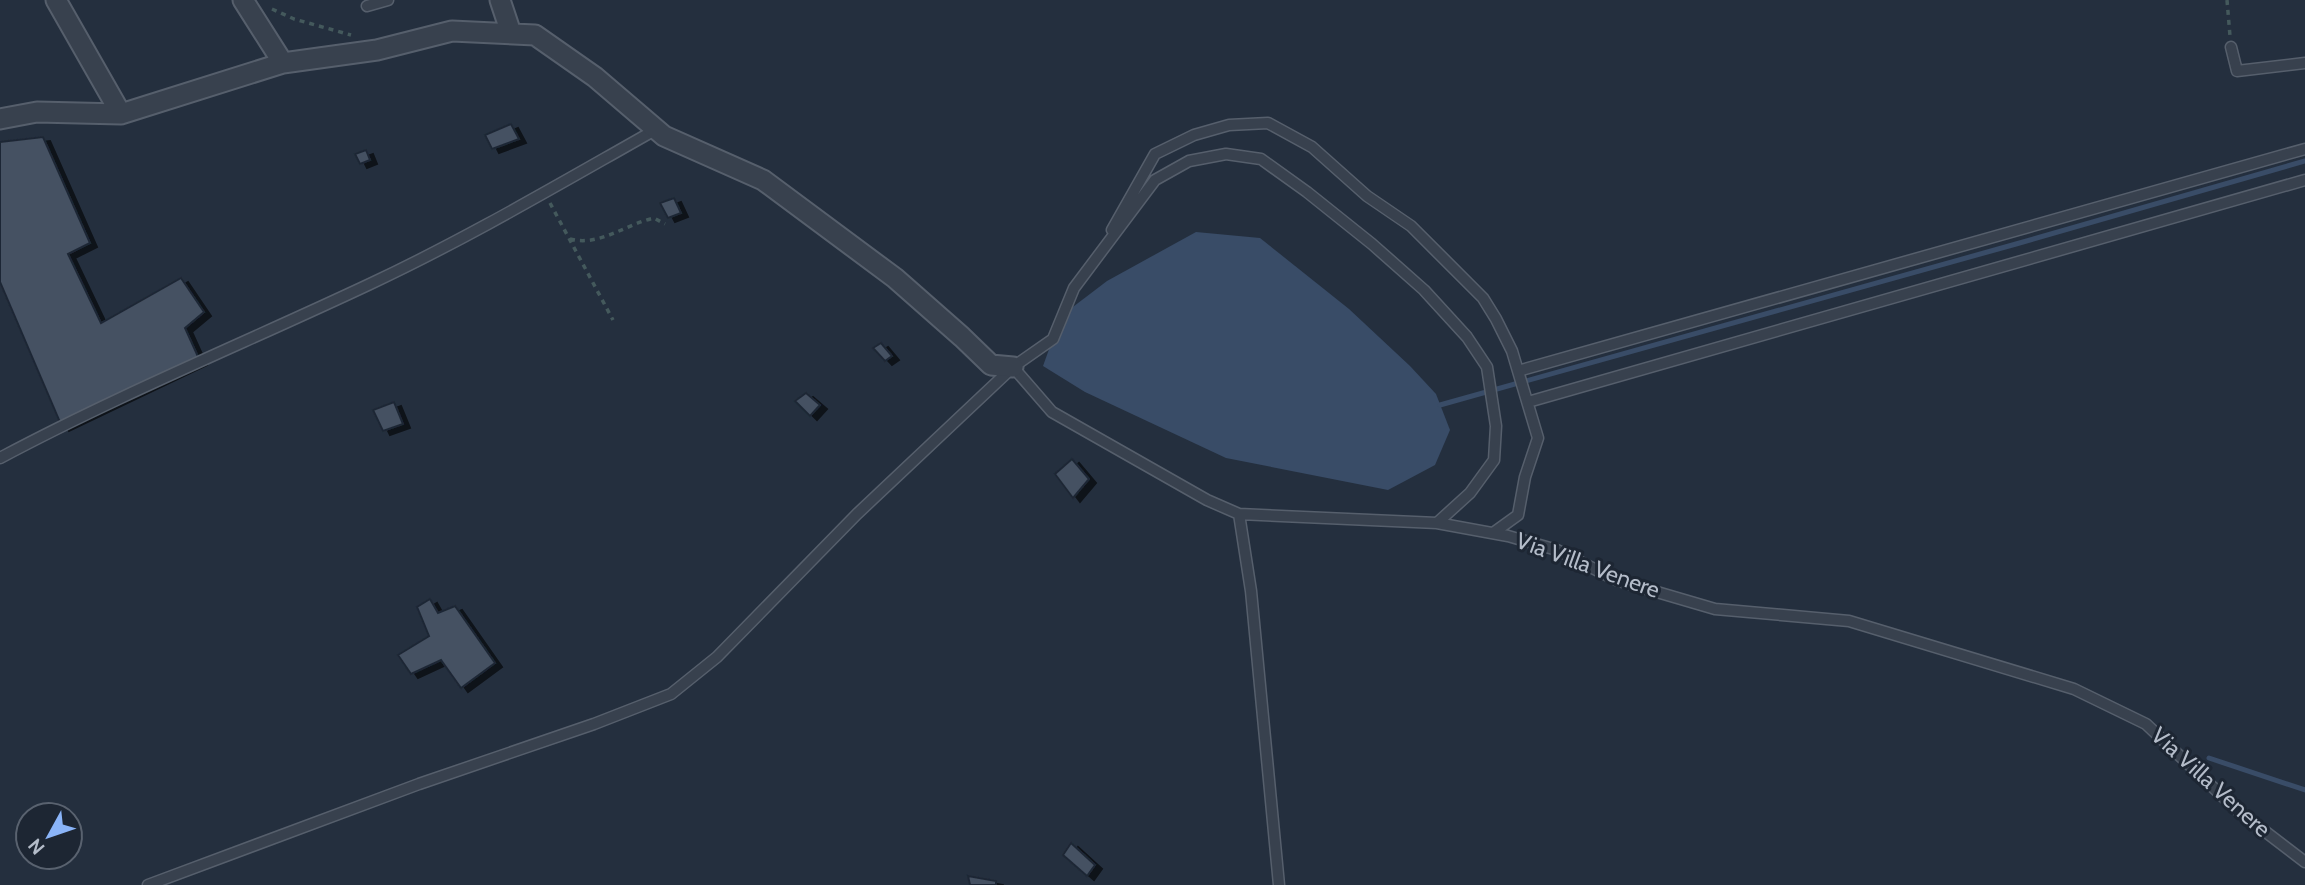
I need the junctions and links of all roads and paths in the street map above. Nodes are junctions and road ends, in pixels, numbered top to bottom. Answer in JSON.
{"nodes":[{"id":1,"x":56,"y":0,"type":"edge"},
{"id":2,"x":243,"y":0,"type":"edge"},
{"id":3,"x":388,"y":0,"type":"edge"},
{"id":4,"x":500,"y":0,"type":"edge"},
{"id":5,"x":2227,"y":0,"type":"edge"},
{"id":6,"x":263,"y":6,"type":"dead end"},
{"id":7,"x":367,"y":6,"type":"dead end"},
{"id":8,"x":511,"y":33,"type":"junction"},
{"id":9,"x":356,"y":37,"type":"dead end"},
{"id":10,"x":2231,"y":47,"type":"joint"},
{"id":11,"x":283,"y":63,"type":"junction"},
{"id":12,"x":2305,"y":63,"type":"edge"},
{"id":13,"x":121,"y":114,"type":"junction"},
{"id":14,"x":0,"y":119,"type":"edge"},
{"id":15,"x":655,"y":130,"type":"junction"},
{"id":16,"x":2305,"y":149,"type":"edge"},
{"id":17,"x":2305,"y":180,"type":"edge"},
{"id":18,"x":544,"y":192,"type":"junction"},
{"id":19,"x":665,"y":224,"type":"dead end"},
{"id":20,"x":570,"y":239,"type":"junction"},
{"id":21,"x":1100,"y":252,"type":"junction"},
{"id":22,"x":613,"y":320,"type":"dead end"},
{"id":23,"x":1013,"y":367,"type":"junction"},
{"id":24,"x":1518,"y":373,"type":"junction"},
{"id":25,"x":1528,"y":402,"type":"junction"},
{"id":26,"x":0,"y":458,"type":"edge"},
{"id":27,"x":1239,"y":514,"type":"junction"},
{"id":28,"x":1437,"y":523,"type":"junction"},
{"id":29,"x":1493,"y":533,"type":"junction"},
{"id":30,"x":2305,"y":862,"type":"edge"},
{"id":31,"x":148,"y":885,"type":"edge"},
{"id":32,"x":1279,"y":885,"type":"edge"}],
"edges":[{"from":1,"to":13,"type":"street"},
{"from":2,"to":11,"type":"street"},
{"from":3,"to":7,"type":"lane"},
{"from":4,"to":8,"type":"street"},
{"from":5,"to":10,"type":"path"},
{"from":6,"to":9,"type":"path"},
{"from":8,"to":11,"type":"street"},
{"from":8,"to":15,"type":"street"},
{"from":10,"to":12,"type":"lane"},
{"from":11,"to":13,"type":"street"},
{"from":13,"to":14,"type":"street"},
{"from":15,"to":18,"type":"lane"},
{"from":15,"to":23,"type":"street"},
{"from":16,"to":24,"type":"lane"},
{"from":17,"to":25,"type":"lane"},
{"from":18,"to":20,"type":"path"},
{"from":18,"to":26,"type":"lane"},
{"from":19,"to":20,"type":"path"},
{"from":20,"to":22,"type":"path"},
{"from":21,"to":23,"type":"lane"},
{"from":21,"to":24,"type":"lane"},
{"from":21,"to":28,"type":"lane"},
{"from":23,"to":27,"type":"lane","name":"Via Villa Venere"},
{"from":23,"to":31,"type":"lane"},
{"from":24,"to":25,"type":"lane"},
{"from":25,"to":29,"type":"lane"},
{"from":27,"to":28,"type":"lane","name":"Via Villa Venere"},
{"from":27,"to":32,"type":"lane"},
{"from":28,"to":29,"type":"lane","name":"Via Villa Venere"},
{"from":29,"to":30,"type":"lane","name":"Via Villa Venere"}]}
